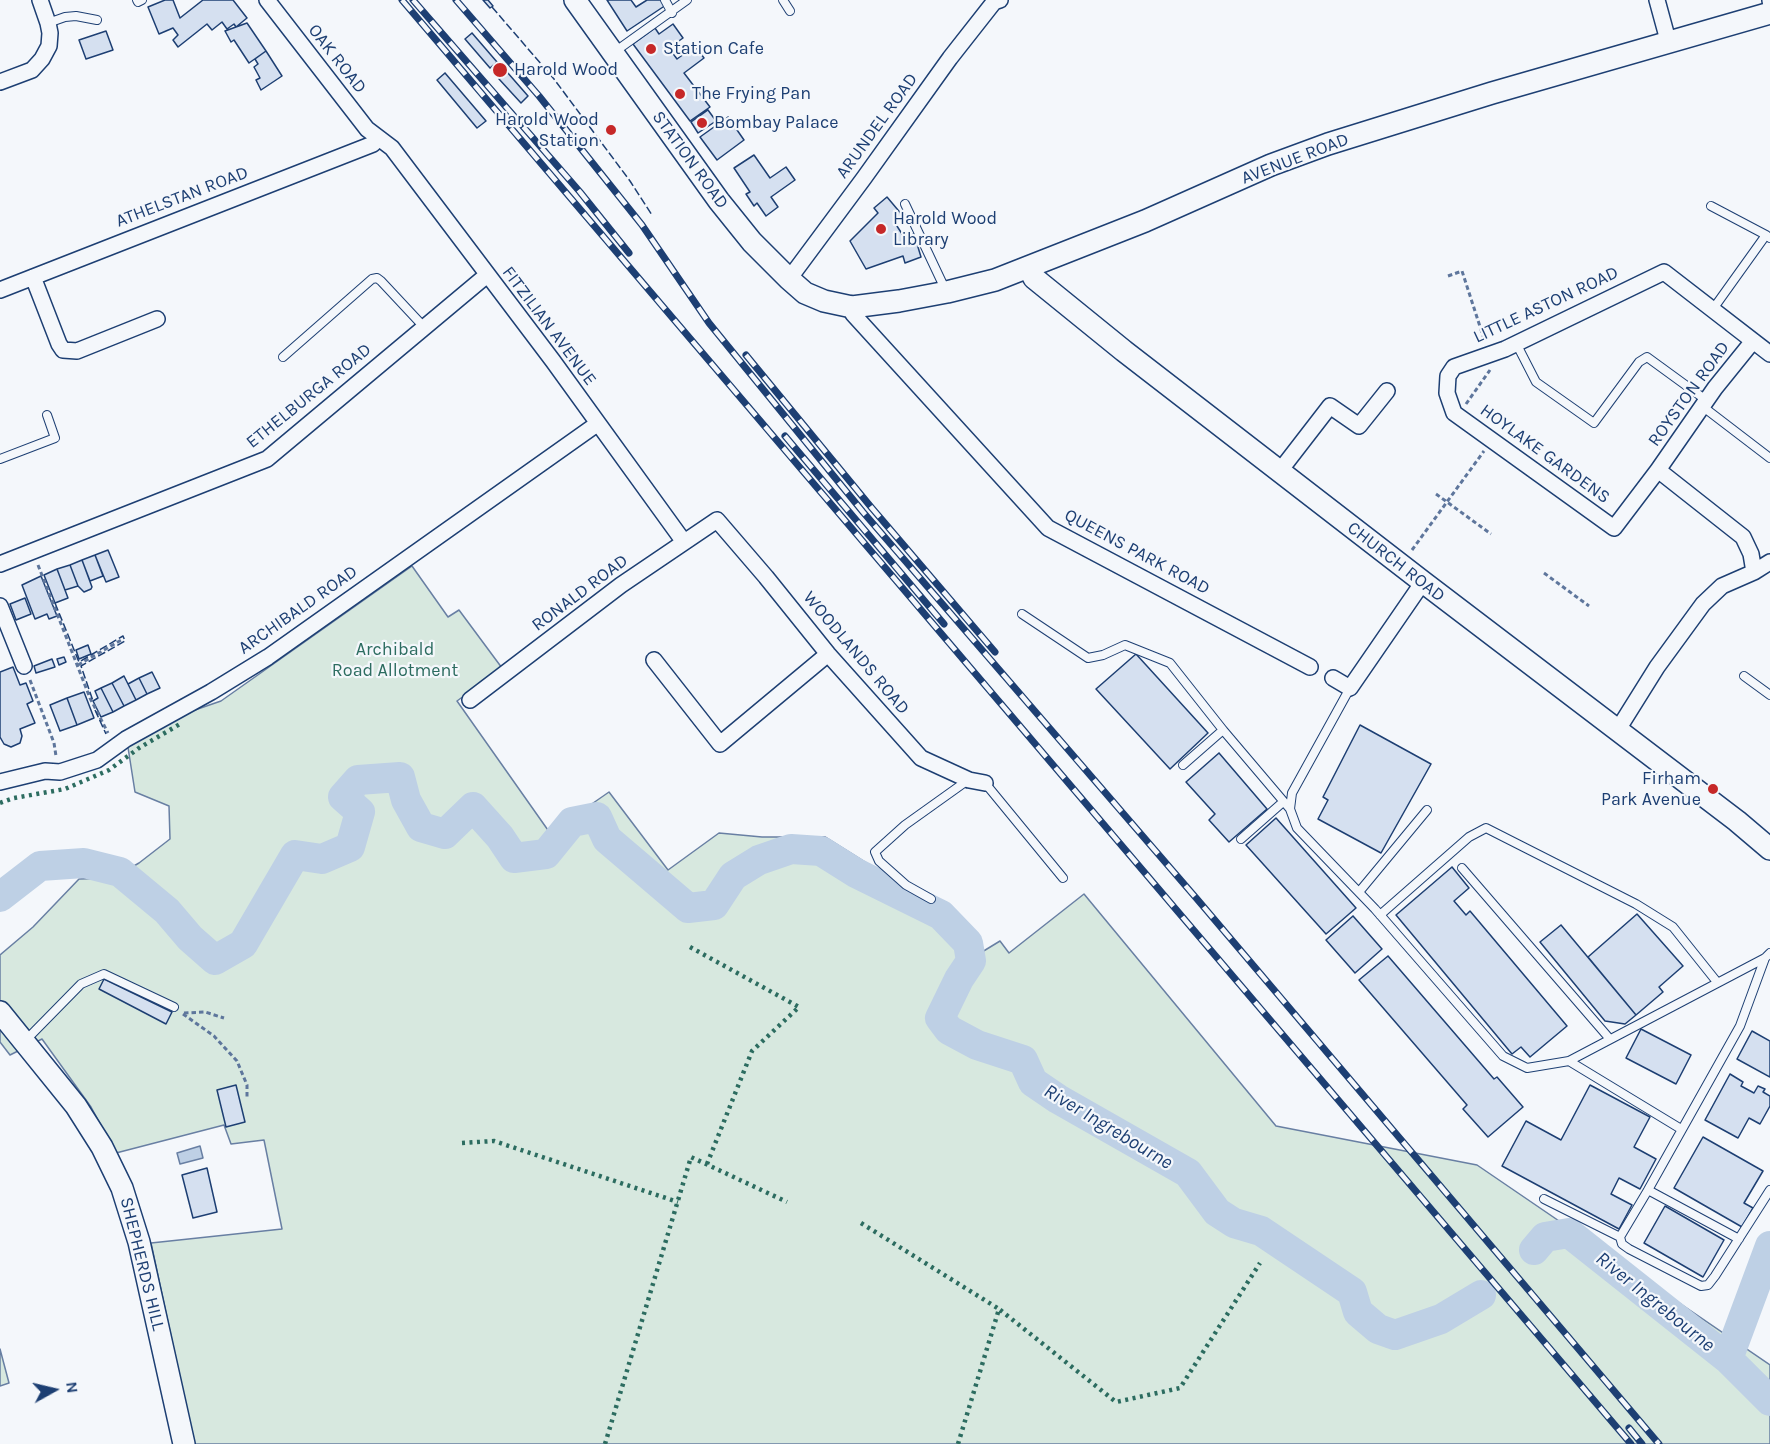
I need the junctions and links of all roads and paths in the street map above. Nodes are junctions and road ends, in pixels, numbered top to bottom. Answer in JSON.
{"nodes":[{"id":1,"x":40,"y":0,"type":"edge"},
{"id":2,"x":137,"y":0,"type":"edge"},
{"id":3,"x":142,"y":0,"type":"edge"},
{"id":4,"x":267,"y":0,"type":"edge"},
{"id":5,"x":575,"y":0,"type":"edge"},
{"id":6,"x":665,"y":0,"type":"edge"},
{"id":7,"x":687,"y":0,"type":"edge"},
{"id":8,"x":783,"y":0,"type":"edge"},
{"id":9,"x":1000,"y":0,"type":"edge"},
{"id":10,"x":1657,"y":0,"type":"edge"},
{"id":11,"x":790,"y":11,"type":"dead end"},
{"id":12,"x":672,"y":13,"type":"junction"},
{"id":13,"x":1770,"y":13,"type":"edge"},
{"id":14,"x":97,"y":20,"type":"dead end"},
{"id":15,"x":48,"y":23,"type":"junction"},
{"id":16,"x":1669,"y":44,"type":"junction"},
{"id":17,"x":612,"y":53,"type":"junction"},
{"id":18,"x":0,"y":82,"type":"edge"},
{"id":19,"x":378,"y":139,"type":"junction"},
{"id":20,"x":905,"y":204,"type":"dead end"},
{"id":21,"x":1711,"y":206,"type":"dead end"},
{"id":22,"x":1768,"y":237,"type":"edge"},
{"id":23,"x":1029,"y":268,"type":"junction"},
{"id":24,"x":487,"y":275,"type":"junction"},
{"id":25,"x":1448,"y":276,"type":"dead end"},
{"id":26,"x":33,"y":278,"type":"junction"},
{"id":27,"x":789,"y":279,"type":"junction"},
{"id":28,"x":0,"y":291,"type":"edge"},
{"id":29,"x":947,"y":292,"type":"junction"},
{"id":30,"x":824,"y":301,"type":"joint"},
{"id":31,"x":852,"y":307,"type":"junction"},
{"id":32,"x":1713,"y":309,"type":"junction"},
{"id":33,"x":157,"y":320,"type":"dead end"},
{"id":34,"x":424,"y":327,"type":"junction"},
{"id":35,"x":1753,"y":341,"type":"junction"},
{"id":36,"x":1510,"y":346,"type":"junction"},
{"id":37,"x":1770,"y":354,"type":"edge"},
{"id":38,"x":1489,"y":355,"type":"junction"},
{"id":39,"x":283,"y":357,"type":"dead end"},
{"id":40,"x":1448,"y":376,"type":"joint"},
{"id":41,"x":1387,"y":391,"type":"dead end"},
{"id":42,"x":1704,"y":403,"type":"junction"},
{"id":43,"x":47,"y":415,"type":"dead end"},
{"id":44,"x":1458,"y":416,"type":"junction"},
{"id":45,"x":597,"y":424,"type":"junction"},
{"id":46,"x":1492,"y":440,"type":"junction"},
{"id":47,"x":1770,"y":458,"type":"edge"},
{"id":48,"x":0,"y":459,"type":"edge"},
{"id":49,"x":1658,"y":470,"type":"junction"},
{"id":50,"x":1279,"y":472,"type":"junction"},
{"id":51,"x":1436,"y":494,"type":"dead end"},
{"id":52,"x":1447,"y":502,"type":"junction"},
{"id":53,"x":717,"y":520,"type":"joint"},
{"id":54,"x":1491,"y":534,"type":"dead end"},
{"id":55,"x":684,"y":542,"type":"junction"},
{"id":56,"x":33,"y":552,"type":"junction"},
{"id":57,"x":1408,"y":555,"type":"dead end"},
{"id":58,"x":0,"y":564,"type":"edge"},
{"id":59,"x":1765,"y":567,"type":"edge"},
{"id":60,"x":1544,"y":573,"type":"dead end"},
{"id":61,"x":1423,"y":582,"type":"junction"},
{"id":62,"x":0,"y":606,"type":"edge"},
{"id":63,"x":1589,"y":606,"type":"dead end"},
{"id":64,"x":1022,"y":614,"type":"dead end"},
{"id":65,"x":123,"y":639,"type":"dead end"},
{"id":66,"x":828,"y":654,"type":"junction"},
{"id":67,"x":654,"y":660,"type":"dead end"},
{"id":68,"x":78,"y":665,"type":"junction"},
{"id":69,"x":24,"y":666,"type":"joint"},
{"id":70,"x":1310,"y":667,"type":"dead end"},
{"id":71,"x":1744,"y":676,"type":"dead end"},
{"id":72,"x":1333,"y":678,"type":"dead end"},
{"id":73,"x":1350,"y":688,"type":"junction"},
{"id":74,"x":1770,"y":695,"type":"edge"},
{"id":75,"x":470,"y":700,"type":"dead end"},
{"id":76,"x":1222,"y":730,"type":"junction"},
{"id":77,"x":1617,"y":731,"type":"junction"},
{"id":78,"x":115,"y":746,"type":"junction"},
{"id":79,"x":1183,"y":765,"type":"dead end"},
{"id":80,"x":60,"y":772,"type":"junction"},
{"id":81,"x":969,"y":780,"type":"junction"},
{"id":82,"x":0,"y":782,"type":"edge"},
{"id":83,"x":986,"y":783,"type":"joint"},
{"id":84,"x":1283,"y":802,"type":"junction"},
{"id":85,"x":1290,"y":809,"type":"junction"},
{"id":86,"x":1427,"y":810,"type":"dead end"},
{"id":87,"x":1241,"y":839,"type":"dead end"},
{"id":88,"x":1770,"y":849,"type":"edge"},
{"id":89,"x":1462,"y":868,"type":"dead end"},
{"id":90,"x":1063,"y":878,"type":"dead end"},
{"id":91,"x":1359,"y":892,"type":"junction"},
{"id":92,"x":931,"y":899,"type":"dead end"},
{"id":93,"x":1380,"y":915,"type":"junction"},
{"id":94,"x":1768,"y":955,"type":"edge"},
{"id":95,"x":1717,"y":982,"type":"junction"},
{"id":96,"x":174,"y":1007,"type":"dead end"},
{"id":97,"x":0,"y":1012,"type":"edge"},
{"id":98,"x":224,"y":1018,"type":"dead end"},
{"id":99,"x":1610,"y":1038,"type":"junction"},
{"id":100,"x":25,"y":1041,"type":"junction"},
{"id":101,"x":1569,"y":1060,"type":"junction"},
{"id":102,"x":247,"y":1099,"type":"dead end"},
{"id":103,"x":1682,"y":1129,"type":"junction"},
{"id":104,"x":1648,"y":1190,"type":"junction"},
{"id":105,"x":1770,"y":1190,"type":"edge"},
{"id":106,"x":1544,"y":1199,"type":"dead end"},
{"id":107,"x":1620,"y":1237,"type":"junction"},
{"id":108,"x":1739,"y":1239,"type":"junction"},
{"id":109,"x":184,"y":1444,"type":"edge"}],
"edges":[{"from":1,"to":15,"type":"street"},
{"from":2,"to":3,"type":"lane"},
{"from":4,"to":19,"type":"street","name":"OAK ROAD"},
{"from":5,"to":17,"type":"street","name":"STATION ROAD"},
{"from":6,"to":12,"type":"lane"},
{"from":7,"to":12,"type":"lane"},
{"from":8,"to":11,"type":"lane"},
{"from":9,"to":27,"type":"street","name":"ARUNDEL ROAD"},
{"from":10,"to":16,"type":"street"},
{"from":12,"to":17,"type":"lane"},
{"from":13,"to":16,"type":"street","name":"AVENUE ROAD"},
{"from":14,"to":15,"type":"lane"},
{"from":15,"to":18,"type":"street"},
{"from":16,"to":23,"type":"street","name":"AVENUE ROAD"},
{"from":17,"to":27,"type":"street","name":"STATION ROAD"},
{"from":19,"to":24,"type":"street","name":"FITZILIAN AVENUE"},
{"from":19,"to":26,"type":"street","name":"ATHELSTAN ROAD"},
{"from":20,"to":29,"type":"lane"},
{"from":21,"to":22,"type":"lane"},
{"from":22,"to":32,"type":"lane"},
{"from":23,"to":29,"type":"street","name":"AVENUE ROAD"},
{"from":23,"to":50,"type":"street","name":"CHURCH ROAD"},
{"from":24,"to":34,"type":"street","name":"ETHELBURGA ROAD"},
{"from":24,"to":45,"type":"street","name":"FITZILIAN AVENUE"},
{"from":25,"to":38,"type":"path"},
{"from":26,"to":28,"type":"street","name":"ATHELSTAN ROAD"},
{"from":26,"to":33,"type":"street"},
{"from":27,"to":30,"type":"street","name":"STATION ROAD"},
{"from":29,"to":31,"type":"street","name":"AVENUE ROAD"},
{"from":30,"to":31,"type":"street","name":"AVENUE ROAD"},
{"from":31,"to":70,"type":"street","name":"QUEENS PARK ROAD"},
{"from":32,"to":35,"type":"street"},
{"from":32,"to":36,"type":"street","name":"LITTLE ASTON ROAD"},
{"from":34,"to":39,"type":"lane"},
{"from":34,"to":56,"type":"street","name":"ETHELBURGA ROAD"},
{"from":35,"to":37,"type":"street"},
{"from":35,"to":42,"type":"street","name":"ROYSTON ROAD"},
{"from":36,"to":38,"type":"street","name":"LITTLE ASTON ROAD"},
{"from":36,"to":42,"type":"lane"},
{"from":36,"to":44,"type":"path"},
{"from":38,"to":40,"type":"street","name":"LITTLE ASTON ROAD"},
{"from":40,"to":44,"type":"street","name":"HOYLAKE GARDENS"},
{"from":41,"to":50,"type":"street"},
{"from":42,"to":47,"type":"lane"},
{"from":42,"to":49,"type":"street","name":"ROYSTON ROAD"},
{"from":43,"to":48,"type":"lane"},
{"from":44,"to":46,"type":"street","name":"HOYLAKE GARDENS"},
{"from":45,"to":55,"type":"street","name":"FITZILIAN AVENUE"},
{"from":45,"to":78,"type":"street","name":"ARCHIBALD ROAD"},
{"from":46,"to":49,"type":"street","name":"HOYLAKE GARDENS"},
{"from":46,"to":52,"type":"path"},
{"from":49,"to":59,"type":"street","name":"ROYSTON ROAD"},
{"from":50,"to":61,"type":"street","name":"CHURCH ROAD"},
{"from":51,"to":52,"type":"path"},
{"from":52,"to":54,"type":"path"},
{"from":52,"to":57,"type":"path"},
{"from":53,"to":55,"type":"street","name":"RONALD ROAD"},
{"from":53,"to":66,"type":"street","name":"WOODLANDS ROAD"},
{"from":55,"to":75,"type":"street","name":"RONALD ROAD"},
{"from":56,"to":58,"type":"street","name":"ETHELBURGA ROAD"},
{"from":56,"to":68,"type":"path"},
{"from":59,"to":77,"type":"street"},
{"from":60,"to":63,"type":"path"},
{"from":61,"to":73,"type":"street"},
{"from":61,"to":77,"type":"street","name":"CHURCH ROAD"},
{"from":62,"to":69,"type":"street"},
{"from":64,"to":76,"type":"lane"},
{"from":65,"to":68,"type":"path"},
{"from":66,"to":67,"type":"street"},
{"from":66,"to":81,"type":"street","name":"WOODLANDS ROAD"},
{"from":68,"to":78,"type":"path"},
{"from":69,"to":80,"type":"path"},
{"from":71,"to":74,"type":"lane"},
{"from":72,"to":73,"type":"street"},
{"from":73,"to":85,"type":"lane"},
{"from":76,"to":79,"type":"lane"},
{"from":76,"to":84,"type":"lane"},
{"from":77,"to":88,"type":"street","name":"CHURCH ROAD"},
{"from":78,"to":80,"type":"street","name":"ARCHIBALD ROAD"},
{"from":80,"to":82,"type":"street","name":"ARCHIBALD ROAD"},
{"from":81,"to":83,"type":"street","name":"WOODLANDS ROAD"},
{"from":81,"to":92,"type":"lane"},
{"from":83,"to":90,"type":"lane"},
{"from":84,"to":85,"type":"lane"},
{"from":84,"to":87,"type":"lane"},
{"from":85,"to":91,"type":"lane"},
{"from":86,"to":91,"type":"lane"},
{"from":89,"to":99,"type":"lane"},
{"from":91,"to":93,"type":"lane"},
{"from":93,"to":95,"type":"lane"},
{"from":93,"to":101,"type":"lane"},
{"from":94,"to":95,"type":"lane"},
{"from":94,"to":103,"type":"lane"},
{"from":95,"to":99,"type":"lane"},
{"from":96,"to":100,"type":"lane"},
{"from":97,"to":100,"type":"street","name":"SHEPHERDS HILL"},
{"from":98,"to":102,"type":"path"},
{"from":99,"to":101,"type":"lane"},
{"from":100,"to":109,"type":"street","name":"SHEPHERDS HILL"},
{"from":101,"to":103,"type":"lane"},
{"from":103,"to":104,"type":"lane"},
{"from":104,"to":107,"type":"lane"},
{"from":104,"to":108,"type":"lane"},
{"from":105,"to":108,"type":"lane"},
{"from":106,"to":107,"type":"lane"},
{"from":107,"to":108,"type":"lane"}]}
